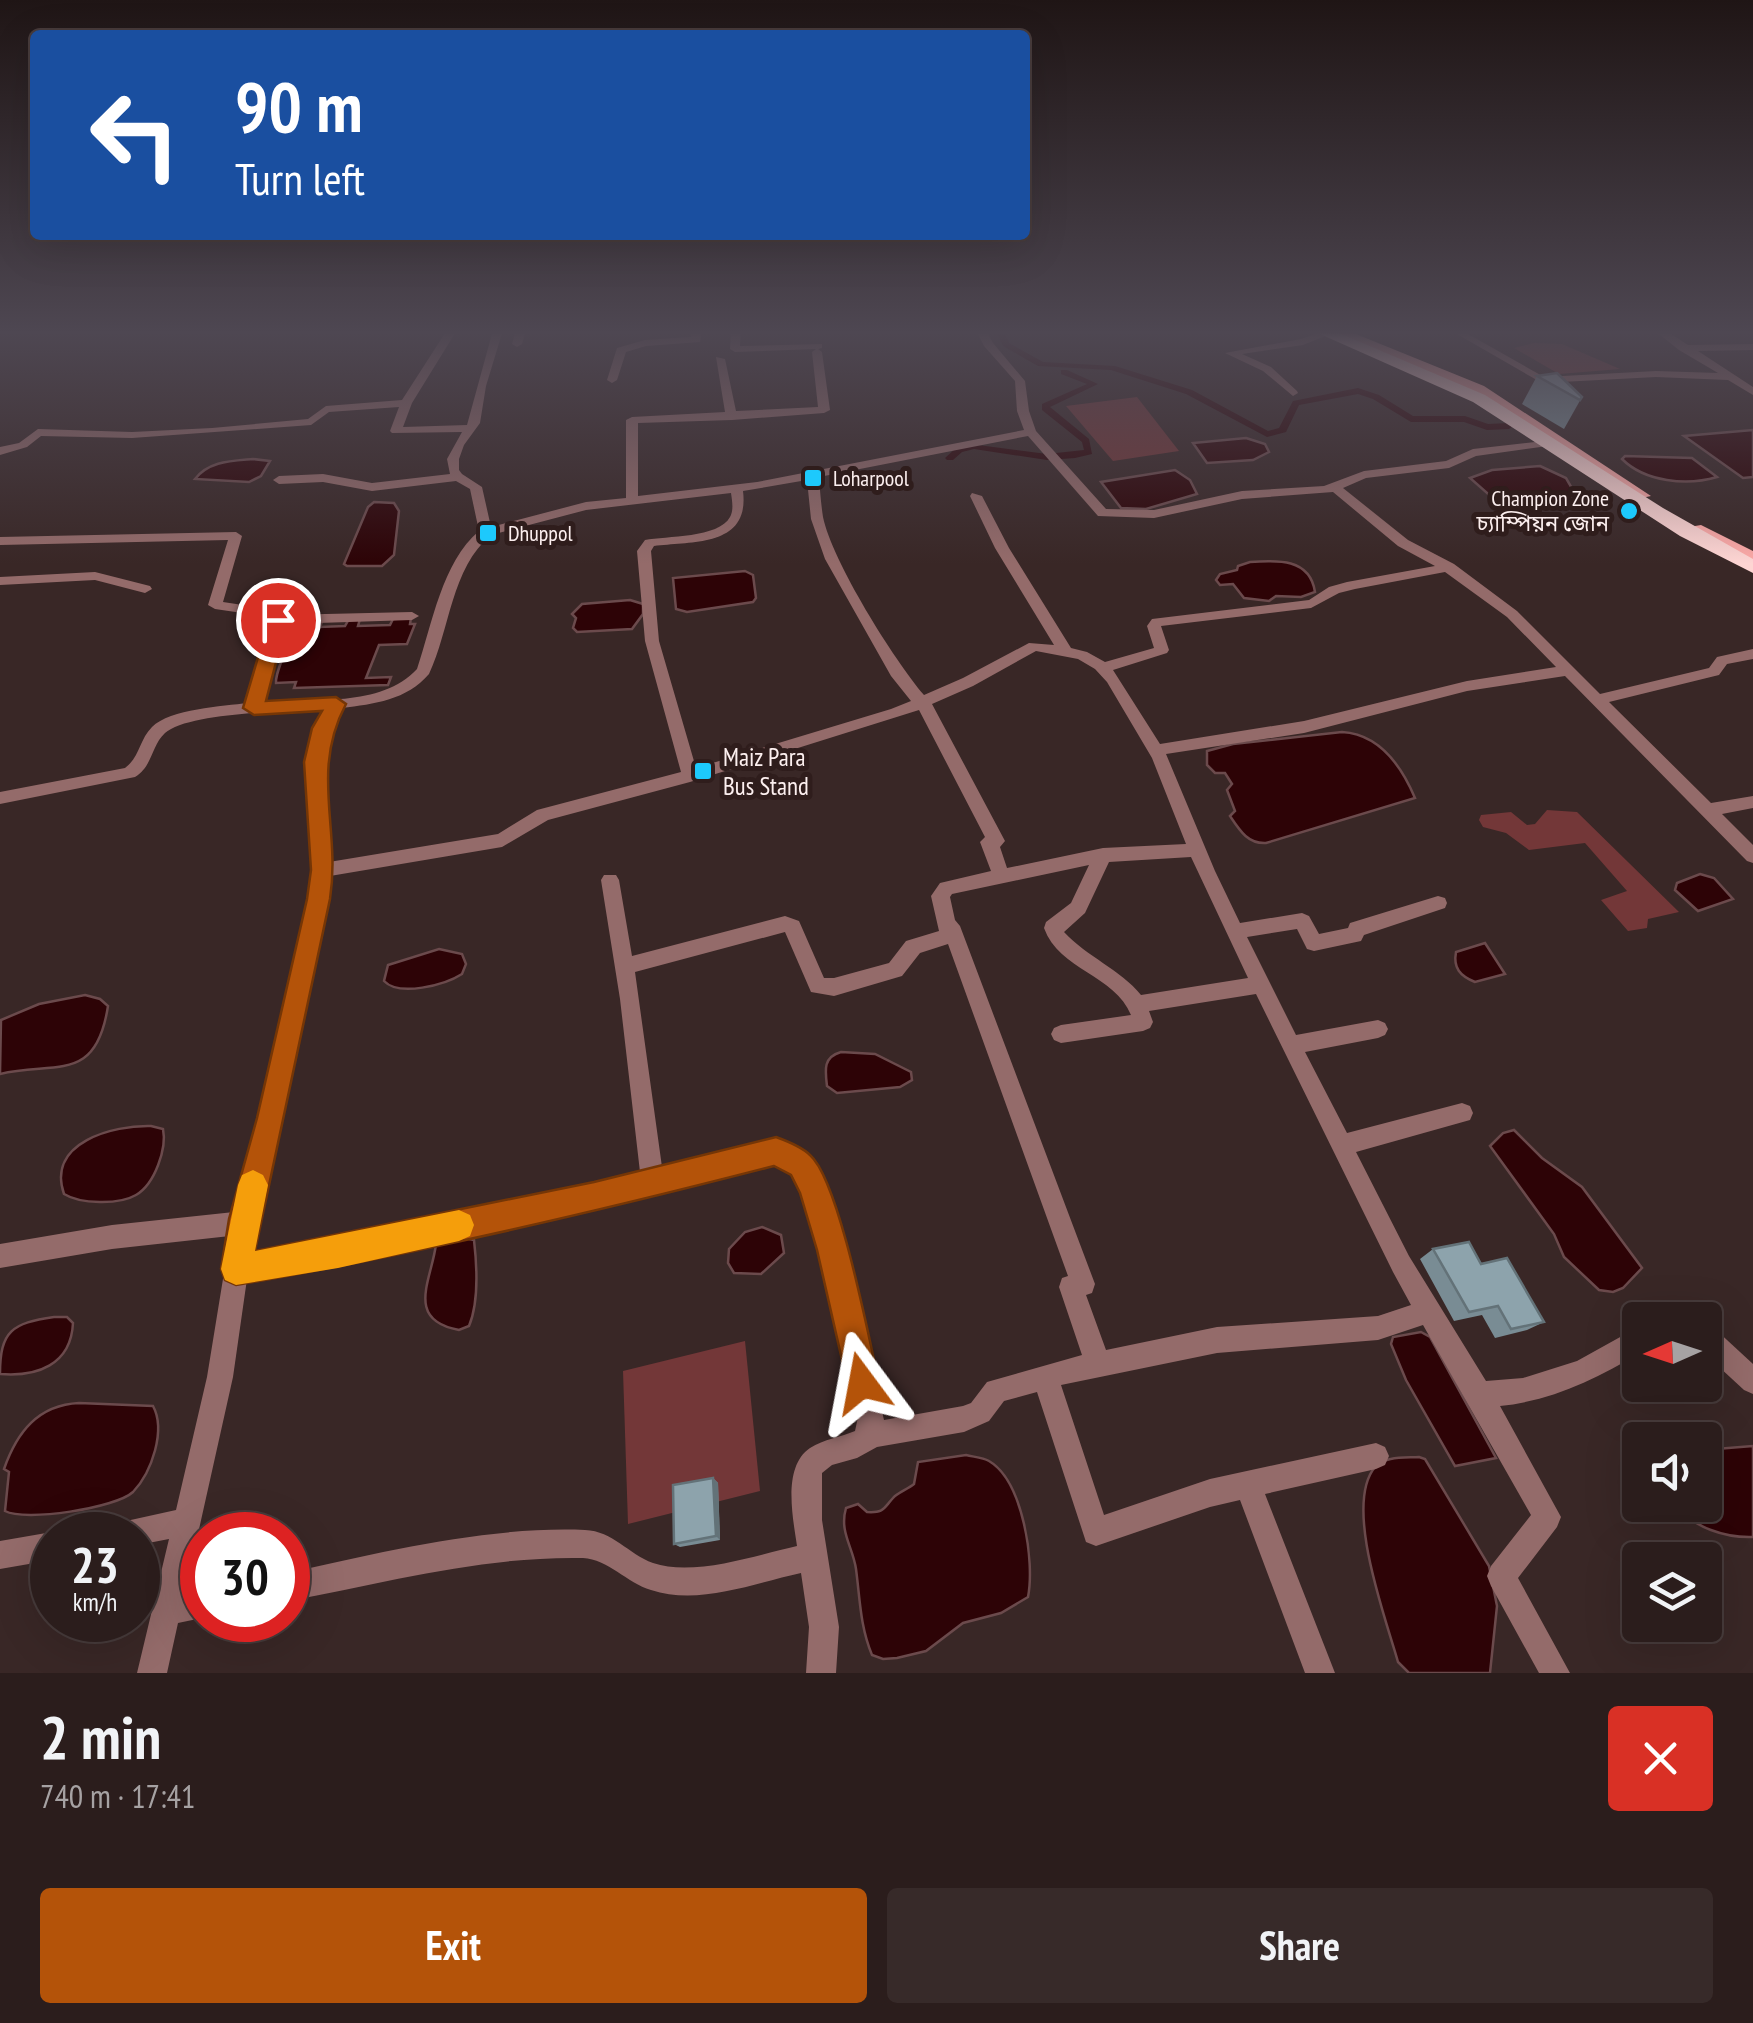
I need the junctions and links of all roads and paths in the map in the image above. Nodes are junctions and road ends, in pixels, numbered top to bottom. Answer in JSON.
{"nodes":[{"id":1,"x":338,"y":408,"type":"edge"},
{"id":2,"x":404,"y":408,"type":"edge"},
{"id":3,"x":476,"y":408,"type":"edge"},
{"id":4,"x":730,"y":408,"type":"edge"},
{"id":5,"x":824,"y":408,"type":"edge"},
{"id":6,"x":1023,"y":408,"type":"edge"},
{"id":7,"x":1490,"y":408,"type":"edge"},
{"id":8,"x":1494,"y":408,"type":"edge"},
{"id":9,"x":732,"y":416,"type":"junction"},
{"id":10,"x":471,"y":428,"type":"junction"},
{"id":11,"x":1031,"y":432,"type":"junction"},
{"id":12,"x":1544,"y":444,"type":"junction"},
{"id":13,"x":0,"y":451,"type":"edge"},
{"id":14,"x":812,"y":476,"type":"junction"},
{"id":15,"x":458,"y":477,"type":"junction"},
{"id":16,"x":279,"y":480,"type":"dead end"},
{"id":17,"x":1334,"y":487,"type":"junction"},
{"id":18,"x":737,"y":489,"type":"junction"},
{"id":19,"x":976,"y":496,"type":"dead end"},
{"id":20,"x":632,"y":501,"type":"junction"},
{"id":21,"x":486,"y":532,"type":"junction"},
{"id":22,"x":0,"y":541,"type":"edge"},
{"id":23,"x":1753,"y":564,"type":"edge"},
{"id":24,"x":1449,"y":568,"type":"junction"},
{"id":25,"x":0,"y":581,"type":"edge"},
{"id":26,"x":145,"y":589,"type":"dead end"},
{"id":27,"x":412,"y":616,"type":"dead end"},
{"id":28,"x":278,"y":620,"type":"junction"},
{"id":29,"x":1064,"y":649,"type":"junction"},
{"id":30,"x":1753,"y":654,"type":"edge"},
{"id":31,"x":1102,"y":668,"type":"junction"},
{"id":32,"x":1570,"y":670,"type":"junction"},
{"id":33,"x":1600,"y":699,"type":"junction"},
{"id":34,"x":921,"y":703,"type":"junction"},
{"id":35,"x":336,"y":704,"type":"junction"},
{"id":36,"x":254,"y":708,"type":"junction"},
{"id":37,"x":1155,"y":750,"type":"junction"},
{"id":38,"x":690,"y":776,"type":"junction"},
{"id":39,"x":0,"y":798,"type":"edge"},
{"id":40,"x":1753,"y":802,"type":"edge"},
{"id":41,"x":1706,"y":810,"type":"junction"},
{"id":42,"x":1193,"y":850,"type":"dead end"},
{"id":43,"x":1103,"y":855,"type":"junction"},
{"id":44,"x":1753,"y":856,"type":"edge"},
{"id":45,"x":323,"y":870,"type":"junction"},
{"id":46,"x":1000,"y":876,"type":"junction"},
{"id":47,"x":610,"y":880,"type":"dead end"},
{"id":48,"x":1438,"y":903,"type":"dead end"},
{"id":49,"x":951,"y":926,"type":"junction"},
{"id":50,"x":1236,"y":931,"type":"junction"},
{"id":51,"x":624,"y":966,"type":"junction"},
{"id":52,"x":1261,"y":986,"type":"junction"},
{"id":53,"x":1137,"y":1004,"type":"junction"},
{"id":54,"x":1378,"y":1029,"type":"dead end"},
{"id":55,"x":1061,"y":1034,"type":"dead end"},
{"id":56,"x":1291,"y":1045,"type":"junction"},
{"id":57,"x":1462,"y":1113,"type":"dead end"},
{"id":58,"x":1341,"y":1145,"type":"junction"},
{"id":59,"x":652,"y":1181,"type":"junction"},
{"id":60,"x":244,"y":1223,"type":"junction"},
{"id":61,"x":0,"y":1256,"type":"edge"},
{"id":62,"x":236,"y":1269,"type":"junction"},
{"id":63,"x":1428,"y":1311,"type":"junction"},
{"id":64,"x":1622,"y":1349,"type":"edge"},
{"id":65,"x":1722,"y":1349,"type":"edge"},
{"id":66,"x":1098,"y":1364,"type":"junction"},
{"id":67,"x":1044,"y":1376,"type":"junction"},
{"id":68,"x":1753,"y":1381,"type":"edge"},
{"id":69,"x":1480,"y":1395,"type":"junction"},
{"id":70,"x":871,"y":1435,"type":"junction"},
{"id":71,"x":1376,"y":1456,"type":"dead end"},
{"id":72,"x":1248,"y":1486,"type":"junction"},
{"id":73,"x":189,"y":1512,"type":"edge"},
{"id":74,"x":30,"y":1550,"type":"edge"},
{"id":75,"x":180,"y":1554,"type":"edge"},
{"id":76,"x":0,"y":1555,"type":"edge"},
{"id":77,"x":813,"y":1556,"type":"junction"},
{"id":78,"x":310,"y":1582,"type":"edge"},
{"id":79,"x":180,"y":1608,"type":"edge"},
{"id":80,"x":168,"y":1610,"type":"junction"},
{"id":81,"x":152,"y":1673,"type":"edge"},
{"id":82,"x":821,"y":1673,"type":"edge"},
{"id":83,"x":1320,"y":1673,"type":"edge"},
{"id":84,"x":1554,"y":1673,"type":"edge"}],
"edges":[{"from":1,"to":13,"type":"street"},
{"from":2,"to":10,"type":"street"},
{"from":3,"to":10,"type":"street"},
{"from":4,"to":9,"type":"street"},
{"from":5,"to":9,"type":"street"},
{"from":6,"to":11,"type":"street"},
{"from":7,"to":12,"type":"main road"},
{"from":8,"to":23,"type":"highway"},
{"from":9,"to":20,"type":"street"},
{"from":10,"to":15,"type":"street"},
{"from":11,"to":14,"type":"street"},
{"from":11,"to":17,"type":"street"},
{"from":12,"to":17,"type":"street"},
{"from":12,"to":23,"type":"main road"},
{"from":14,"to":18,"type":"street"},
{"from":14,"to":34,"type":"street"},
{"from":15,"to":16,"type":"street"},
{"from":15,"to":21,"type":"street"},
{"from":17,"to":24,"type":"street"},
{"from":18,"to":20,"type":"street"},
{"from":18,"to":38,"type":"street"},
{"from":19,"to":29,"type":"street"},
{"from":20,"to":21,"type":"street"},
{"from":21,"to":35,"type":"street"},
{"from":22,"to":28,"type":"street"},
{"from":24,"to":31,"type":"street"},
{"from":24,"to":32,"type":"street"},
{"from":25,"to":26,"type":"street"},
{"from":27,"to":28,"type":"street"},
{"from":28,"to":36,"type":"street"},
{"from":29,"to":31,"type":"street"},
{"from":29,"to":34,"type":"street"},
{"from":30,"to":33,"type":"street"},
{"from":31,"to":37,"type":"street"},
{"from":32,"to":33,"type":"street"},
{"from":32,"to":37,"type":"street"},
{"from":33,"to":41,"type":"street"},
{"from":34,"to":38,"type":"street"},
{"from":34,"to":46,"type":"street"},
{"from":35,"to":36,"type":"street"},
{"from":35,"to":45,"type":"street"},
{"from":36,"to":39,"type":"street"},
{"from":37,"to":50,"type":"street"},
{"from":38,"to":45,"type":"street"},
{"from":40,"to":41,"type":"street"},
{"from":41,"to":44,"type":"street"},
{"from":42,"to":43,"type":"street"},
{"from":43,"to":46,"type":"street"},
{"from":43,"to":53,"type":"street"},
{"from":45,"to":60,"type":"street"},
{"from":46,"to":49,"type":"street"},
{"from":47,"to":51,"type":"street"},
{"from":48,"to":50,"type":"street"},
{"from":49,"to":51,"type":"street"},
{"from":49,"to":66,"type":"street"},
{"from":50,"to":52,"type":"street"},
{"from":51,"to":59,"type":"street"},
{"from":52,"to":53,"type":"street"},
{"from":52,"to":56,"type":"street"},
{"from":53,"to":55,"type":"street"},
{"from":54,"to":56,"type":"street"},
{"from":56,"to":58,"type":"street"},
{"from":57,"to":58,"type":"street"},
{"from":58,"to":63,"type":"street"},
{"from":59,"to":62,"type":"street"},
{"from":59,"to":70,"type":"street"},
{"from":60,"to":61,"type":"street"},
{"from":60,"to":62,"type":"street"},
{"from":62,"to":73,"type":"street"},
{"from":63,"to":66,"type":"street"},
{"from":63,"to":69,"type":"street"},
{"from":64,"to":69,"type":"street"},
{"from":65,"to":68,"type":"street"},
{"from":66,"to":67,"type":"street"},
{"from":67,"to":70,"type":"street"},
{"from":67,"to":72,"type":"street"},
{"from":69,"to":84,"type":"street"},
{"from":70,"to":77,"type":"street"},
{"from":71,"to":72,"type":"street"},
{"from":72,"to":83,"type":"street"},
{"from":74,"to":76,"type":"street"},
{"from":75,"to":80,"type":"street"},
{"from":77,"to":78,"type":"street"},
{"from":77,"to":82,"type":"street"},
{"from":79,"to":80,"type":"street"},
{"from":80,"to":81,"type":"street"}]}
